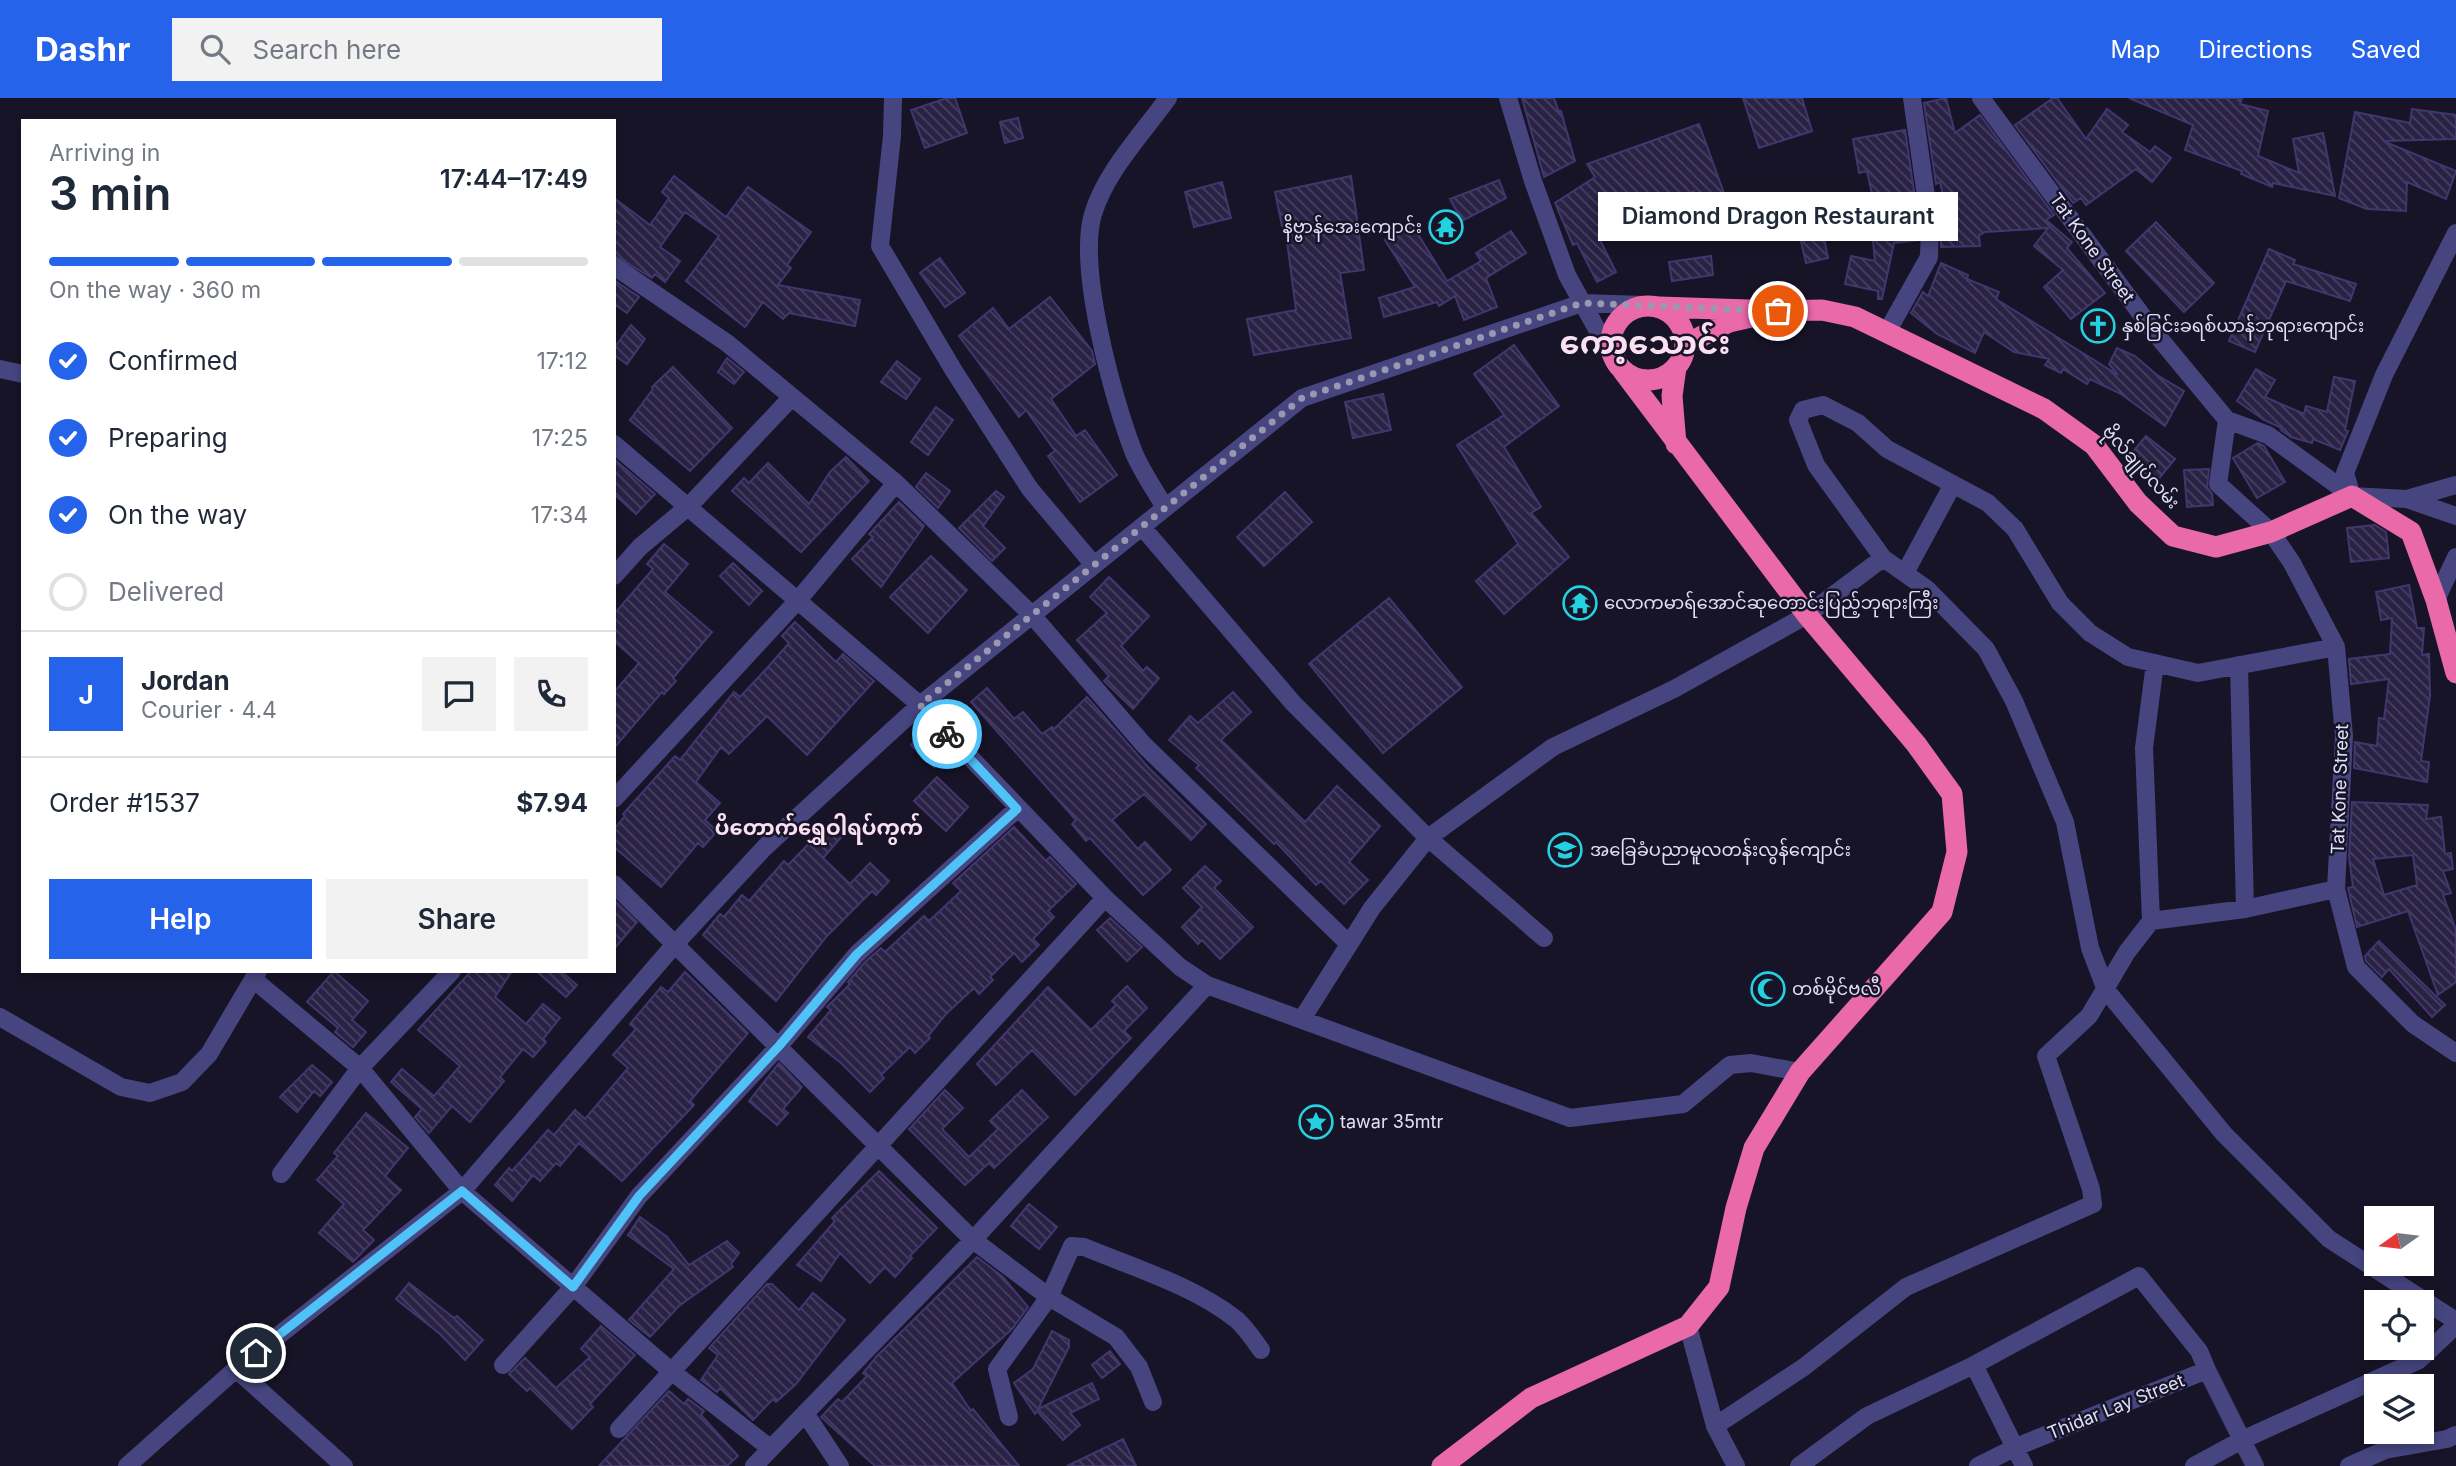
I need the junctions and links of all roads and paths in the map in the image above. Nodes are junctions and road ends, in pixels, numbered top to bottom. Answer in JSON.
{"nodes":[{"id":1,"x":893,"y":98,"type":"edge"},
{"id":2,"x":1168,"y":98,"type":"edge"},
{"id":3,"x":1508,"y":98,"type":"edge"},
{"id":4,"x":1912,"y":98,"type":"edge"},
{"id":5,"x":1981,"y":98,"type":"edge"},
{"id":6,"x":2456,"y":233,"type":"edge"},
{"id":7,"x":616,"y":267,"type":"edge"},
{"id":8,"x":1582,"y":303,"type":"junction"},
{"id":9,"x":1651,"y":306,"type":"junction"},
{"id":10,"x":1778,"y":311,"type":"junction"},
{"id":11,"x":1887,"y":332,"type":"junction"},
{"id":12,"x":1685,"y":345,"type":"junction"},
{"id":13,"x":1619,"y":367,"type":"junction"},
{"id":14,"x":1676,"y":367,"type":"junction"},
{"id":15,"x":0,"y":369,"type":"edge"},
{"id":16,"x":21,"y":374,"type":"edge"},
{"id":17,"x":792,"y":397,"type":"junction"},
{"id":18,"x":2227,"y":420,"type":"junction"},
{"id":19,"x":1676,"y":444,"type":"junction"},
{"id":20,"x":616,"y":446,"type":"edge"},
{"id":21,"x":897,"y":483,"type":"junction"},
{"id":22,"x":2456,"y":485,"type":"edge"},
{"id":23,"x":1952,"y":486,"type":"junction"},
{"id":24,"x":2352,"y":496,"type":"junction"},
{"id":25,"x":2407,"y":499,"type":"junction"},
{"id":26,"x":690,"y":505,"type":"junction"},
{"id":27,"x":1165,"y":508,"type":"junction"},
{"id":28,"x":2456,"y":516,"type":"edge"},
{"id":29,"x":1142,"y":527,"type":"junction"},
{"id":30,"x":2271,"y":532,"type":"junction"},
{"id":31,"x":2456,"y":557,"type":"edge"},
{"id":32,"x":1883,"y":558,"type":"junction"},
{"id":33,"x":1094,"y":565,"type":"junction"},
{"id":34,"x":1905,"y":573,"type":"junction"},
{"id":35,"x":616,"y":574,"type":"edge"},
{"id":36,"x":799,"y":599,"type":"junction"},
{"id":37,"x":2436,"y":600,"type":"junction"},
{"id":38,"x":1032,"y":615,"type":"junction"},
{"id":39,"x":1807,"y":615,"type":"junction"},
{"id":40,"x":2336,"y":647,"type":"junction"},
{"id":41,"x":2155,"y":663,"type":"junction"},
{"id":42,"x":2239,"y":665,"type":"junction"},
{"id":43,"x":2456,"y":673,"type":"edge"},
{"id":44,"x":920,"y":705,"type":"junction"},
{"id":45,"x":616,"y":797,"type":"edge"},
{"id":46,"x":1017,"y":809,"type":"junction"},
{"id":47,"x":1429,"y":838,"type":"junction"},
{"id":48,"x":616,"y":886,"type":"edge"},
{"id":49,"x":2336,"y":889,"type":"junction"},
{"id":50,"x":1105,"y":898,"type":"junction"},
{"id":51,"x":2245,"y":909,"type":"junction"},
{"id":52,"x":2151,"y":921,"type":"junction"},
{"id":53,"x":1544,"y":938,"type":"dead end"},
{"id":54,"x":676,"y":943,"type":"junction"},
{"id":55,"x":1348,"y":943,"type":"junction"},
{"id":56,"x":450,"y":973,"type":"edge"},
{"id":57,"x":255,"y":975,"type":"edge"},
{"id":58,"x":1207,"y":985,"type":"junction"},
{"id":59,"x":2106,"y":990,"type":"junction"},
{"id":60,"x":0,"y":1017,"type":"edge"},
{"id":61,"x":1302,"y":1019,"type":"junction"},
{"id":62,"x":779,"y":1046,"type":"junction"},
{"id":63,"x":2456,"y":1053,"type":"edge"},
{"id":64,"x":359,"y":1068,"type":"junction"},
{"id":65,"x":1800,"y":1072,"type":"junction"},
{"id":66,"x":879,"y":1146,"type":"junction"},
{"id":67,"x":281,"y":1174,"type":"dead end"},
{"id":68,"x":462,"y":1191,"type":"junction"},
{"id":69,"x":973,"y":1240,"type":"junction"},
{"id":70,"x":573,"y":1287,"type":"junction"},
{"id":71,"x":1049,"y":1297,"type":"junction"},
{"id":72,"x":2456,"y":1323,"type":"edge"},
{"id":73,"x":1688,"y":1326,"type":"junction"},
{"id":74,"x":1261,"y":1350,"type":"dead end"},
{"id":75,"x":503,"y":1365,"type":"dead end"},
{"id":76,"x":1974,"y":1365,"type":"junction"},
{"id":77,"x":236,"y":1369,"type":"junction"},
{"id":78,"x":2207,"y":1370,"type":"junction"},
{"id":79,"x":671,"y":1371,"type":"junction"},
{"id":80,"x":1153,"y":1402,"type":"dead end"},
{"id":81,"x":805,"y":1413,"type":"junction"},
{"id":82,"x":1009,"y":1417,"type":"dead end"},
{"id":83,"x":1715,"y":1426,"type":"junction"},
{"id":84,"x":619,"y":1429,"type":"dead end"},
{"id":85,"x":2456,"y":1435,"type":"edge"},
{"id":86,"x":2242,"y":1440,"type":"junction"},
{"id":87,"x":2016,"y":1447,"type":"junction"},
{"id":88,"x":771,"y":1448,"type":"junction"},
{"id":89,"x":127,"y":1466,"type":"edge"},
{"id":90,"x":344,"y":1466,"type":"edge"},
{"id":91,"x":754,"y":1466,"type":"edge"},
{"id":92,"x":840,"y":1466,"type":"edge"},
{"id":93,"x":1442,"y":1466,"type":"edge"},
{"id":94,"x":1736,"y":1466,"type":"edge"},
{"id":95,"x":1799,"y":1466,"type":"edge"},
{"id":96,"x":1978,"y":1466,"type":"edge"},
{"id":97,"x":2024,"y":1466,"type":"edge"},
{"id":98,"x":2194,"y":1466,"type":"edge"},
{"id":99,"x":2255,"y":1466,"type":"edge"},
{"id":100,"x":2349,"y":1466,"type":"edge"}],
"edges":[{"from":1,"to":33,"type":"street"},
{"from":2,"to":27,"type":"street"},
{"from":3,"to":8,"type":"street"},
{"from":4,"to":11,"type":"street"},
{"from":5,"to":18,"type":"street","name":"Tat Kone Street"},
{"from":6,"to":24,"type":"street"},
{"from":7,"to":17,"type":"street"},
{"from":8,"to":9,"type":"street"},
{"from":8,"to":13,"type":"street"},
{"from":8,"to":27,"type":"street"},
{"from":9,"to":10,"type":"highway"},
{"from":9,"to":12,"type":"highway"},
{"from":9,"to":13,"type":"highway"},
{"from":10,"to":11,"type":"highway","name":"ဗိုလ်ချုပ်လမ်း"},
{"from":10,"to":12,"type":"highway"},
{"from":11,"to":30,"type":"highway","name":"ဗိုလ်ချုပ်လမ်း"},
{"from":12,"to":14,"type":"highway"},
{"from":13,"to":14,"type":"highway"},
{"from":13,"to":19,"type":"highway"},
{"from":14,"to":19,"type":"highway"},
{"from":15,"to":16,"type":"street"},
{"from":17,"to":21,"type":"street"},
{"from":17,"to":26,"type":"street"},
{"from":18,"to":24,"type":"street"},
{"from":18,"to":30,"type":"street","name":"Tat Kone Street"},
{"from":19,"to":39,"type":"highway"},
{"from":20,"to":26,"type":"street"},
{"from":21,"to":36,"type":"street"},
{"from":21,"to":38,"type":"street"},
{"from":22,"to":25,"type":"street"},
{"from":23,"to":32,"type":"street"},
{"from":23,"to":34,"type":"street"},
{"from":23,"to":41,"type":"street"},
{"from":24,"to":25,"type":"street"},
{"from":24,"to":30,"type":"highway","name":"ဗိုလ်ချုပ်လမ်း"},
{"from":24,"to":37,"type":"highway"},
{"from":25,"to":28,"type":"street"},
{"from":26,"to":35,"type":"street"},
{"from":26,"to":36,"type":"street"},
{"from":27,"to":29,"type":"street"},
{"from":29,"to":33,"type":"street"},
{"from":29,"to":47,"type":"street"},
{"from":30,"to":40,"type":"street","name":"Tat Kone Street"},
{"from":31,"to":37,"type":"street"},
{"from":32,"to":34,"type":"street"},
{"from":32,"to":39,"type":"street"},
{"from":33,"to":38,"type":"street"},
{"from":34,"to":59,"type":"street"},
{"from":36,"to":44,"type":"street"},
{"from":36,"to":45,"type":"street"},
{"from":37,"to":43,"type":"highway"},
{"from":38,"to":44,"type":"street"},
{"from":38,"to":55,"type":"street"},
{"from":39,"to":47,"type":"street"},
{"from":39,"to":65,"type":"highway"},
{"from":40,"to":42,"type":"street"},
{"from":40,"to":49,"type":"street","name":"Tat Kone Street"},
{"from":41,"to":42,"type":"street"},
{"from":41,"to":52,"type":"street"},
{"from":42,"to":51,"type":"street"},
{"from":44,"to":46,"type":"street"},
{"from":44,"to":54,"type":"street"},
{"from":46,"to":50,"type":"street"},
{"from":46,"to":62,"type":"street"},
{"from":47,"to":53,"type":"street"},
{"from":47,"to":55,"type":"street"},
{"from":48,"to":54,"type":"street"},
{"from":49,"to":51,"type":"street"},
{"from":49,"to":63,"type":"street","name":"Tat Kone Street"},
{"from":50,"to":58,"type":"street"},
{"from":50,"to":66,"type":"street"},
{"from":51,"to":52,"type":"street"},
{"from":52,"to":59,"type":"street"},
{"from":54,"to":62,"type":"street"},
{"from":54,"to":68,"type":"street"},
{"from":55,"to":61,"type":"street"},
{"from":56,"to":64,"type":"street"},
{"from":57,"to":60,"type":"street"},
{"from":57,"to":64,"type":"street"},
{"from":58,"to":61,"type":"street"},
{"from":58,"to":69,"type":"street"},
{"from":59,"to":72,"type":"street"},
{"from":59,"to":83,"type":"street"},
{"from":61,"to":65,"type":"street"},
{"from":62,"to":66,"type":"street"},
{"from":62,"to":70,"type":"street"},
{"from":64,"to":67,"type":"street"},
{"from":64,"to":68,"type":"street"},
{"from":65,"to":73,"type":"highway"},
{"from":66,"to":69,"type":"street"},
{"from":66,"to":79,"type":"street"},
{"from":68,"to":70,"type":"street"},
{"from":68,"to":77,"type":"street"},
{"from":69,"to":71,"type":"street"},
{"from":69,"to":81,"type":"street"},
{"from":70,"to":75,"type":"street"},
{"from":70,"to":79,"type":"street"},
{"from":71,"to":74,"type":"street"},
{"from":71,"to":80,"type":"street"},
{"from":71,"to":82,"type":"street"},
{"from":72,"to":86,"type":"street"},
{"from":73,"to":83,"type":"street"},
{"from":73,"to":93,"type":"highway"},
{"from":76,"to":78,"type":"street","name":"Thidar Lay Street"},
{"from":76,"to":87,"type":"street"},
{"from":76,"to":95,"type":"street"},
{"from":77,"to":89,"type":"street"},
{"from":77,"to":90,"type":"street"},
{"from":78,"to":86,"type":"street"},
{"from":78,"to":87,"type":"street","name":"Thidar Lay Street"},
{"from":79,"to":84,"type":"street"},
{"from":79,"to":88,"type":"street"},
{"from":81,"to":88,"type":"street"},
{"from":81,"to":92,"type":"street"},
{"from":83,"to":94,"type":"street"},
{"from":85,"to":100,"type":"street"},
{"from":86,"to":98,"type":"street"},
{"from":86,"to":99,"type":"street"},
{"from":87,"to":96,"type":"street","name":"Thidar Lay Street"},
{"from":87,"to":97,"type":"street"},
{"from":88,"to":91,"type":"street"}]}
